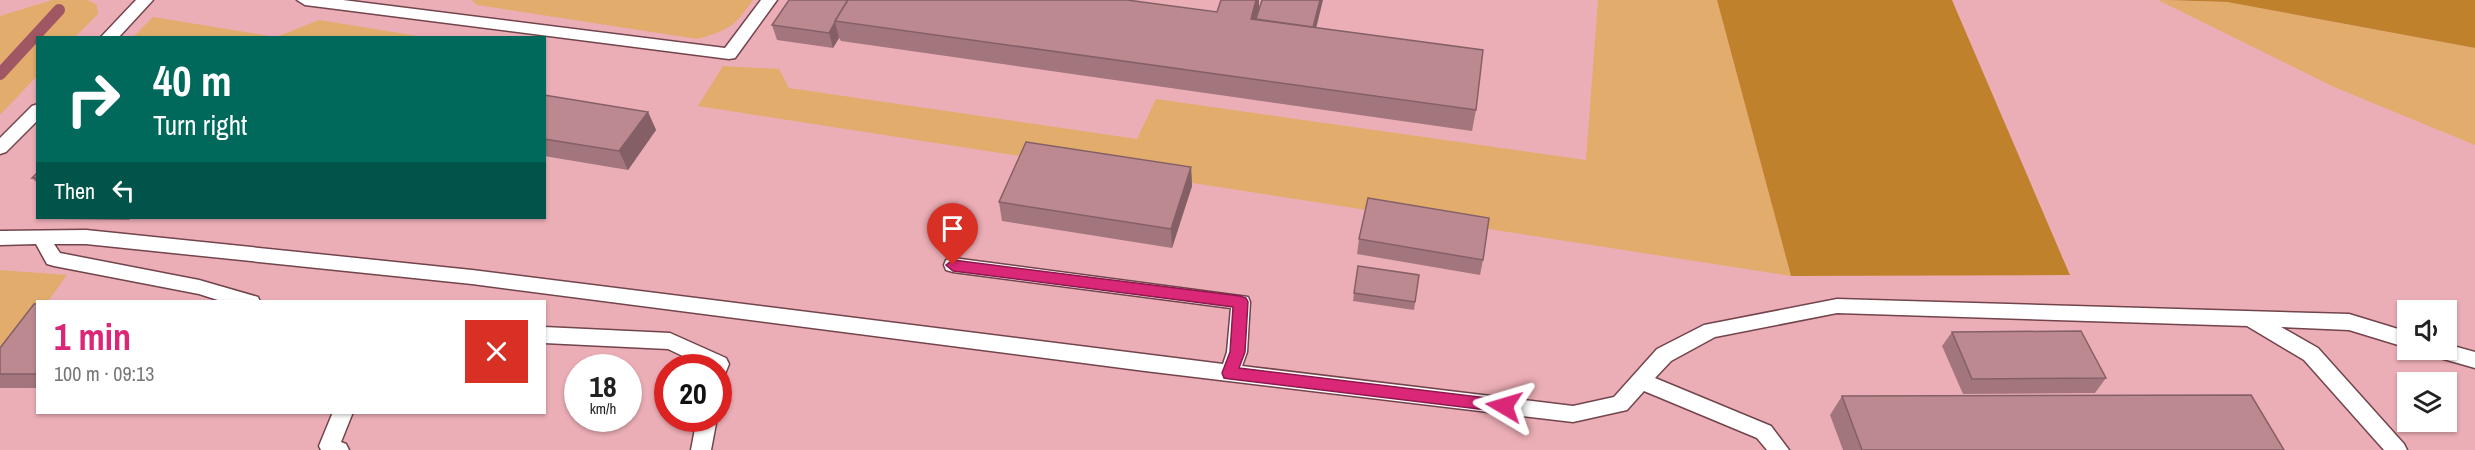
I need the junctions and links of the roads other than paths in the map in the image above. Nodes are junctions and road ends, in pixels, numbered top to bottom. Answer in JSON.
{"nodes":[{"id":1,"x":145,"y":0,"type":"edge"},
{"id":2,"x":305,"y":0,"type":"edge"},
{"id":3,"x":769,"y":0,"type":"edge"},
{"id":4,"x":354,"y":3,"type":"edge"},
{"id":5,"x":110,"y":36,"type":"edge"},
{"id":6,"x":36,"y":112,"type":"edge"},
{"id":7,"x":0,"y":148,"type":"edge"},
{"id":8,"x":0,"y":238,"type":"edge"},
{"id":9,"x":41,"y":238,"type":"junction"},
{"id":10,"x":953,"y":265,"type":"dead end"},
{"id":11,"x":244,"y":300,"type":"edge"},
{"id":12,"x":2251,"y":319,"type":"junction"},
{"id":13,"x":546,"y":335,"type":"edge"},
{"id":14,"x":2397,"y":337,"type":"edge"},
{"id":15,"x":698,"y":354,"type":"edge"},
{"id":16,"x":2457,"y":355,"type":"edge"},
{"id":17,"x":2475,"y":360,"type":"edge"},
{"id":18,"x":1230,"y":373,"type":"junction"},
{"id":19,"x":1641,"y":381,"type":"junction"},
{"id":20,"x":342,"y":414,"type":"edge"},
{"id":21,"x":704,"y":432,"type":"edge"},
{"id":22,"x":339,"y":450,"type":"edge"},
{"id":23,"x":701,"y":450,"type":"edge"},
{"id":24,"x":1779,"y":450,"type":"edge"},
{"id":25,"x":2397,"y":450,"type":"edge"}],
"edges":[{"from":1,"to":5,"type":"lane"},
{"from":2,"to":4,"type":"lane"},
{"from":3,"to":4,"type":"lane"},
{"from":6,"to":7,"type":"lane"},
{"from":8,"to":9,"type":"lane"},
{"from":9,"to":11,"type":"lane"},
{"from":9,"to":18,"type":"lane"},
{"from":10,"to":18,"type":"lane"},
{"from":12,"to":14,"type":"lane"},
{"from":12,"to":19,"type":"lane"},
{"from":12,"to":25,"type":"lane"},
{"from":13,"to":15,"type":"lane"},
{"from":16,"to":17,"type":"lane"},
{"from":18,"to":19,"type":"lane"},
{"from":19,"to":24,"type":"lane"},
{"from":20,"to":22,"type":"lane"},
{"from":21,"to":23,"type":"lane"}]}
